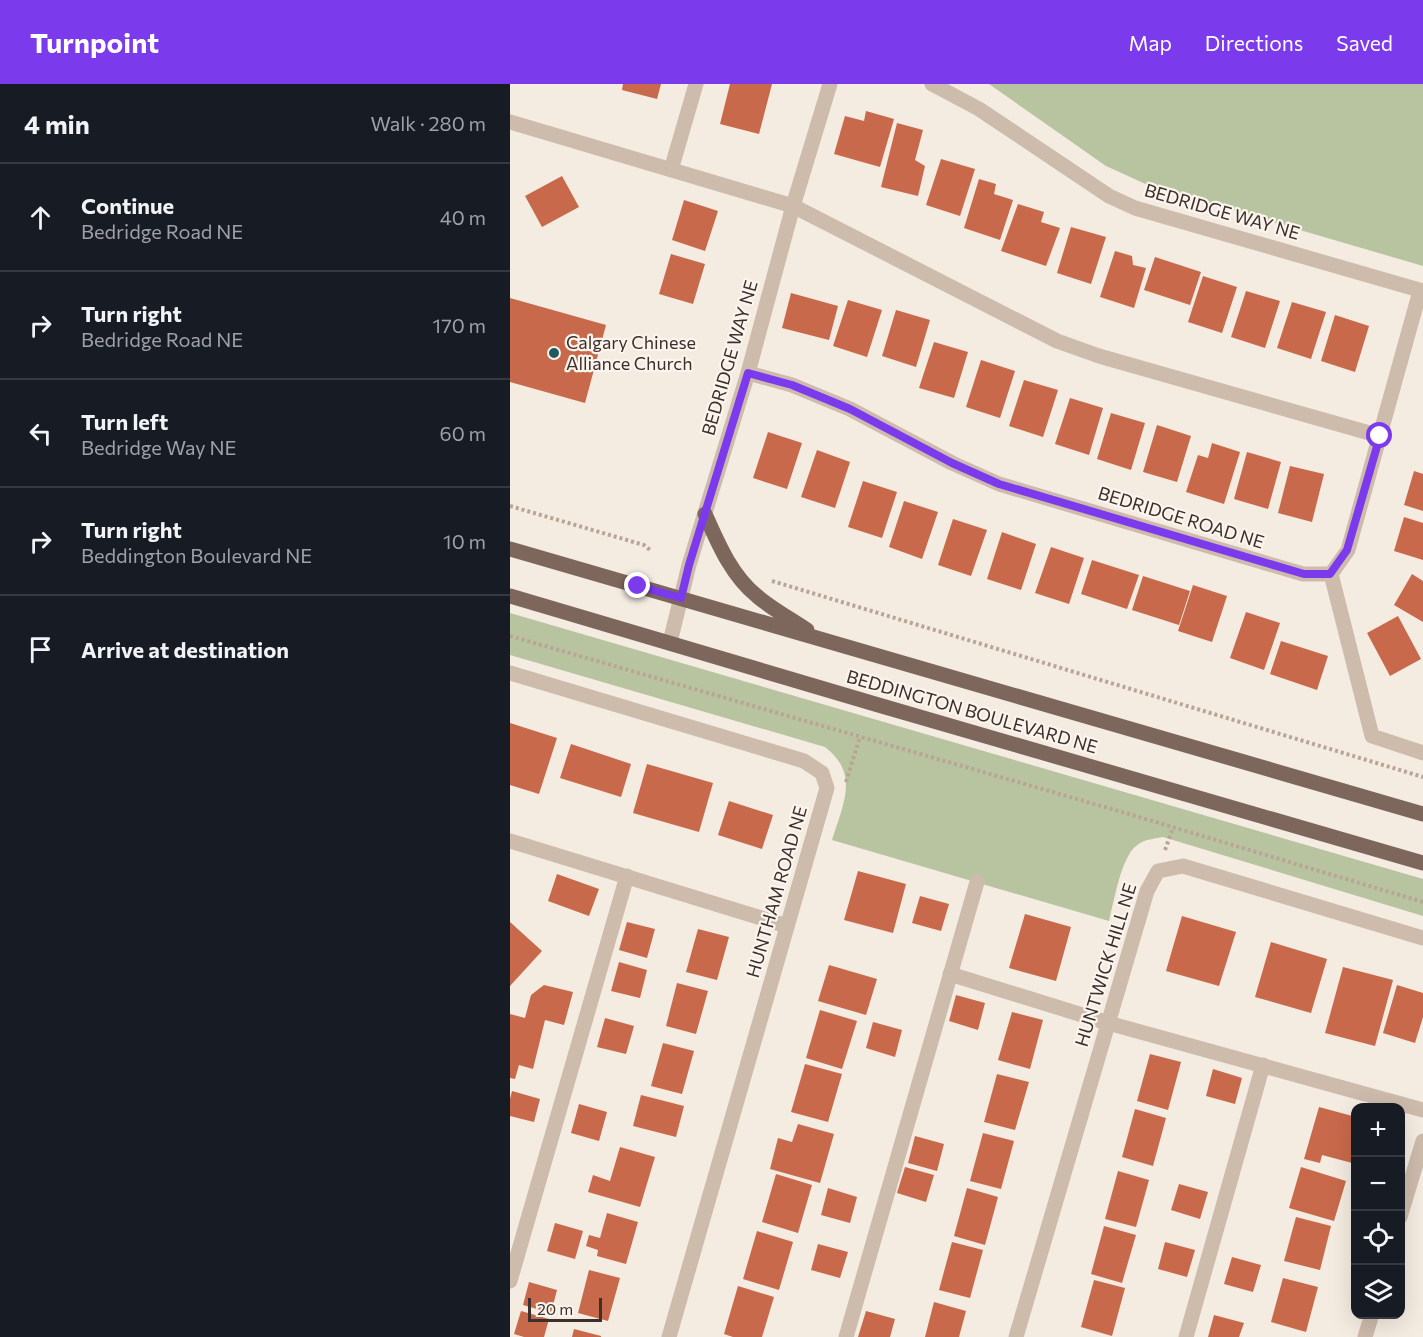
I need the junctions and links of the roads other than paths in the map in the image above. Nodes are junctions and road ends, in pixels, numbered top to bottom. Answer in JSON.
{"nodes":[{"id":1,"x":696,"y":84,"type":"edge"},
{"id":2,"x":830,"y":84,"type":"edge"},
{"id":3,"x":932,"y":84,"type":"edge"},
{"id":4,"x":510,"y":122,"type":"edge"},
{"id":5,"x":671,"y":170,"type":"junction"},
{"id":6,"x":793,"y":206,"type":"junction"},
{"id":7,"x":1422,"y":291,"type":"edge"},
{"id":8,"x":748,"y":373,"type":"junction"},
{"id":9,"x":1380,"y":436,"type":"junction"},
{"id":10,"x":705,"y":514,"type":"junction"},
{"id":11,"x":510,"y":549,"type":"edge"},
{"id":12,"x":1330,"y":574,"type":"junction"},
{"id":13,"x":510,"y":596,"type":"edge"},
{"id":14,"x":681,"y":598,"type":"junction"},
{"id":15,"x":820,"y":638,"type":"junction"},
{"id":16,"x":670,"y":642,"type":"junction"},
{"id":17,"x":510,"y":673,"type":"edge"},
{"id":18,"x":1423,"y":753,"type":"edge"},
{"id":19,"x":1423,"y":814,"type":"edge"},
{"id":20,"x":510,"y":841,"type":"edge"},
{"id":21,"x":1423,"y":863,"type":"edge"},
{"id":22,"x":627,"y":876,"type":"junction"},
{"id":23,"x":977,"y":882,"type":"dead end"},
{"id":24,"x":787,"y":926,"type":"junction"},
{"id":25,"x":1423,"y":938,"type":"edge"},
{"id":26,"x":950,"y":974,"type":"junction"},
{"id":27,"x":1108,"y":1023,"type":"junction"},
{"id":28,"x":1263,"y":1065,"type":"junction"},
{"id":29,"x":1423,"y":1110,"type":"edge"},
{"id":30,"x":1423,"y":1141,"type":"edge"},
{"id":31,"x":1403,"y":1211,"type":"edge"},
{"id":32,"x":510,"y":1281,"type":"edge"},
{"id":33,"x":1370,"y":1319,"type":"edge"},
{"id":34,"x":669,"y":1337,"type":"edge"},
{"id":35,"x":846,"y":1337,"type":"edge"},
{"id":36,"x":1016,"y":1337,"type":"edge"},
{"id":37,"x":1186,"y":1337,"type":"edge"},
{"id":38,"x":1365,"y":1337,"type":"edge"}],
"edges":[{"from":1,"to":5,"type":"street"},
{"from":2,"to":6,"type":"street","name":"BEDRIDGE WAY NE"},
{"from":3,"to":7,"type":"street","name":"BEDRIDGE WAY NE"},
{"from":4,"to":5,"type":"street"},
{"from":5,"to":6,"type":"street"},
{"from":6,"to":8,"type":"street","name":"BEDRIDGE WAY NE"},
{"from":6,"to":9,"type":"street"},
{"from":7,"to":9,"type":"street"},
{"from":8,"to":10,"type":"street","name":"BEDRIDGE WAY NE"},
{"from":8,"to":12,"type":"street","name":"BEDRIDGE ROAD NE"},
{"from":9,"to":12,"type":"street"},
{"from":10,"to":14,"type":"street","name":"BEDRIDGE WAY NE"},
{"from":10,"to":15,"type":"main road"},
{"from":11,"to":14,"type":"main road","name":"BEDDINGTON BOULEVARD NE"},
{"from":12,"to":18,"type":"street"},
{"from":13,"to":16,"type":"main road","name":"BEDDINGTON BOULEVARD NE"},
{"from":14,"to":15,"type":"main road","name":"BEDDINGTON BOULEVARD NE"},
{"from":14,"to":16,"type":"street","name":"BEDRIDGE WAY NE"},
{"from":15,"to":19,"type":"main road","name":"BEDDINGTON BOULEVARD NE"},
{"from":16,"to":21,"type":"main road","name":"BEDDINGTON BOULEVARD NE"},
{"from":17,"to":24,"type":"street","name":"HUNTHAM ROAD NE"},
{"from":20,"to":22,"type":"street"},
{"from":22,"to":24,"type":"street"},
{"from":22,"to":32,"type":"street"},
{"from":23,"to":26,"type":"street"},
{"from":24,"to":34,"type":"street","name":"HUNTHAM ROAD NE"},
{"from":25,"to":27,"type":"street","name":"HUNTWICK HILL NE"},
{"from":26,"to":27,"type":"street"},
{"from":26,"to":35,"type":"street"},
{"from":27,"to":28,"type":"street"},
{"from":27,"to":36,"type":"street","name":"HUNTWICK HILL NE"},
{"from":28,"to":29,"type":"street"},
{"from":28,"to":37,"type":"street"},
{"from":30,"to":31,"type":"street"},
{"from":33,"to":38,"type":"street"}]}
